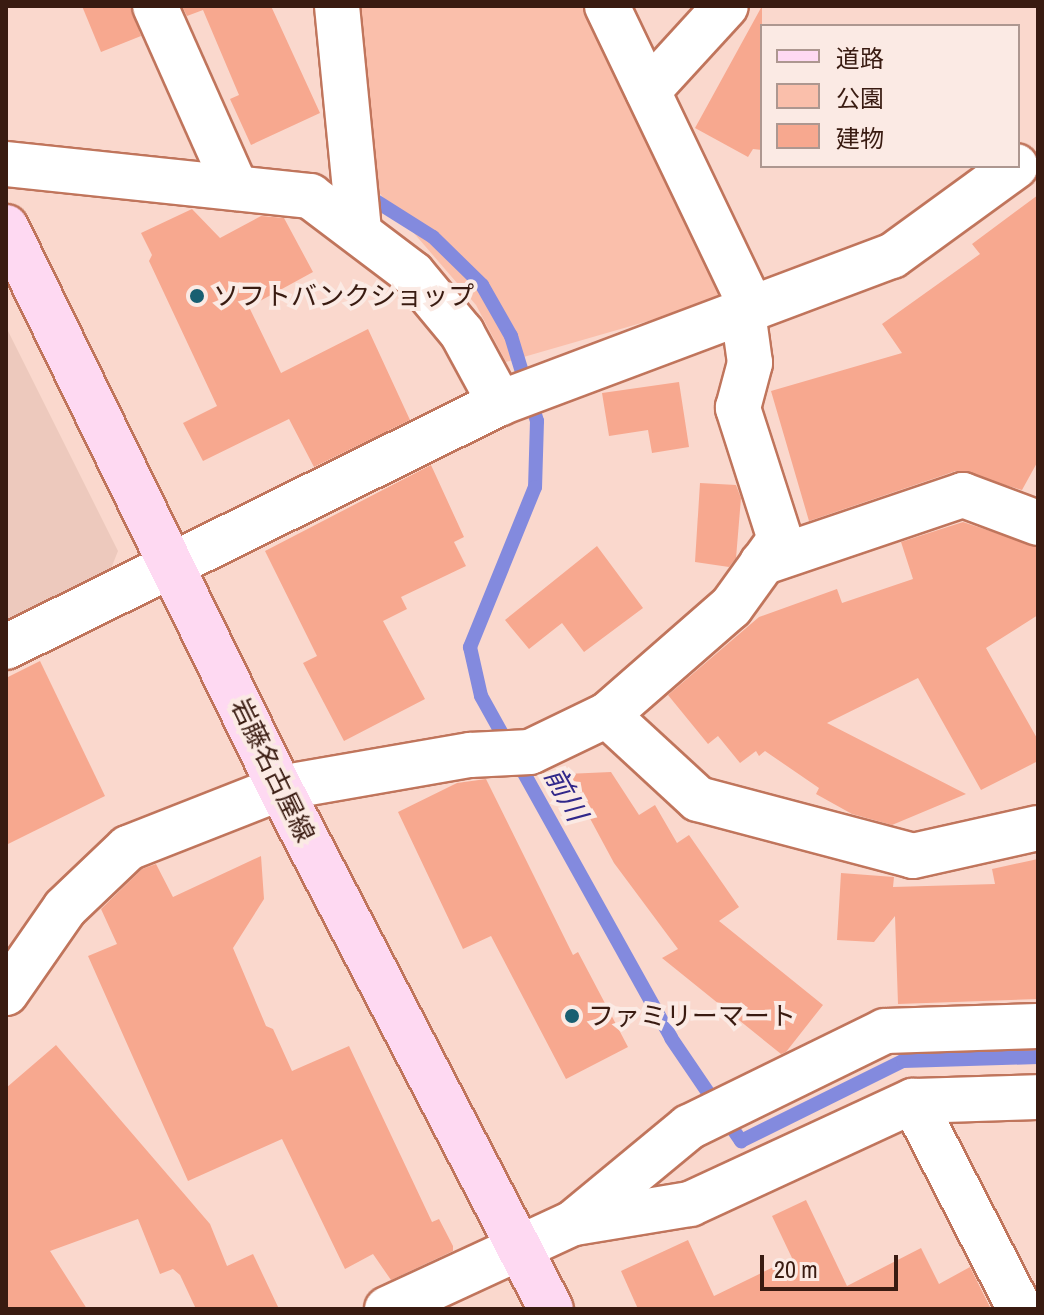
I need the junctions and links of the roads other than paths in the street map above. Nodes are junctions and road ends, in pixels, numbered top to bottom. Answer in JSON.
{"nodes":[{"id":1,"x":155,"y":6,"type":"edge"},
{"id":2,"x":337,"y":6,"type":"edge"},
{"id":3,"x":607,"y":6,"type":"edge"},
{"id":4,"x":726,"y":6,"type":"edge"},
{"id":5,"x":648,"y":91,"type":"junction"},
{"id":6,"x":1038,"y":150,"type":"edge"},
{"id":7,"x":1020,"y":163,"type":"edge"},
{"id":8,"x":6,"y":164,"type":"edge"},
{"id":9,"x":1013,"y":168,"type":"edge"},
{"id":10,"x":236,"y":188,"type":"junction"},
{"id":11,"x":6,"y":227,"type":"edge"},
{"id":12,"x":359,"y":229,"type":"junction"},
{"id":13,"x":748,"y":310,"type":"junction"},
{"id":14,"x":505,"y":401,"type":"junction"},
{"id":15,"x":1038,"y":523,"type":"edge"},
{"id":16,"x":762,"y":563,"type":"junction"},
{"id":17,"x":175,"y":565,"type":"junction"},
{"id":18,"x":6,"y":647,"type":"edge"},
{"id":19,"x":607,"y":715,"type":"junction"},
{"id":20,"x":280,"y":788,"type":"junction"},
{"id":21,"x":1038,"y":828,"type":"edge"},
{"id":22,"x":6,"y":993,"type":"edge"},
{"id":23,"x":1038,"y":1026,"type":"edge"},
{"id":24,"x":1038,"y":1097,"type":"edge"},
{"id":25,"x":913,"y":1101,"type":"junction"},
{"id":26,"x":573,"y":1223,"type":"junction"},
{"id":27,"x":523,"y":1250,"type":"junction"},
{"id":28,"x":387,"y":1309,"type":"edge"},
{"id":29,"x":551,"y":1309,"type":"edge"},
{"id":30,"x":1020,"y":1309,"type":"edge"}],
"edges":[{"from":1,"to":10,"type":"street"},
{"from":2,"to":12,"type":"street"},
{"from":3,"to":5,"type":"street"},
{"from":4,"to":5,"type":"street"},
{"from":5,"to":13,"type":"street"},
{"from":6,"to":7,"type":"street"},
{"from":8,"to":10,"type":"street"},
{"from":9,"to":13,"type":"street"},
{"from":10,"to":12,"type":"street"},
{"from":11,"to":17,"type":"main road","name":"岩藤名古屋線"},
{"from":12,"to":14,"type":"street"},
{"from":13,"to":14,"type":"street"},
{"from":13,"to":16,"type":"street"},
{"from":14,"to":17,"type":"street"},
{"from":15,"to":16,"type":"street"},
{"from":16,"to":19,"type":"street"},
{"from":17,"to":18,"type":"street"},
{"from":17,"to":20,"type":"main road","name":"岩藤名古屋線"},
{"from":19,"to":20,"type":"street"},
{"from":19,"to":21,"type":"street"},
{"from":20,"to":22,"type":"street"},
{"from":20,"to":27,"type":"main road","name":"岩藤名古屋線"},
{"from":23,"to":26,"type":"street"},
{"from":24,"to":25,"type":"street"},
{"from":25,"to":26,"type":"street"},
{"from":25,"to":30,"type":"street"},
{"from":26,"to":27,"type":"street"},
{"from":27,"to":28,"type":"street"},
{"from":27,"to":29,"type":"main road","name":"岩藤名古屋線"}]}
